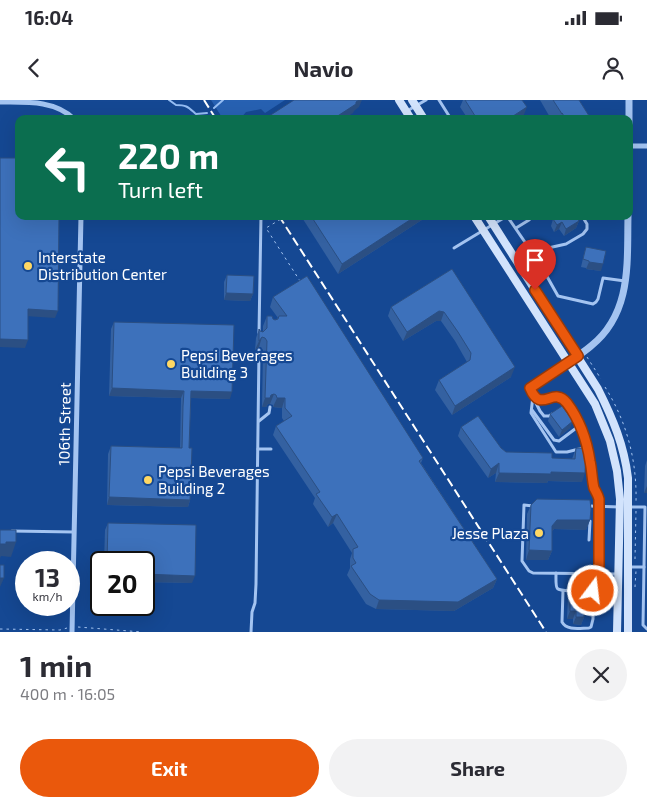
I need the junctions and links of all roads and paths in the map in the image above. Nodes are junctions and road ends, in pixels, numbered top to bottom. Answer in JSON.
{"nodes":[{"id":1,"x":399,"y":100,"type":"edge"},
{"id":2,"x":426,"y":100,"type":"edge"},
{"id":3,"x":439,"y":100,"type":"edge"},
{"id":4,"x":630,"y":100,"type":"edge"},
{"id":5,"x":0,"y":102,"type":"edge"},
{"id":6,"x":414,"y":103,"type":"edge"},
{"id":7,"x":406,"y":111,"type":"junction"},
{"id":8,"x":70,"y":115,"type":"edge"},
{"id":9,"x":408,"y":115,"type":"edge"},
{"id":10,"x":422,"y":115,"type":"edge"},
{"id":11,"x":448,"y":115,"type":"edge"},
{"id":12,"x":630,"y":115,"type":"edge"},
{"id":13,"x":633,"y":144,"type":"edge"},
{"id":14,"x":647,"y":146,"type":"edge"},
{"id":15,"x":81,"y":220,"type":"edge"},
{"id":16,"x":260,"y":220,"type":"edge"},
{"id":17,"x":279,"y":220,"type":"edge"},
{"id":18,"x":477,"y":220,"type":"edge"},
{"id":19,"x":490,"y":220,"type":"edge"},
{"id":20,"x":500,"y":220,"type":"edge"},
{"id":21,"x":510,"y":220,"type":"edge"},
{"id":22,"x":529,"y":220,"type":"edge"},
{"id":23,"x":584,"y":220,"type":"edge"},
{"id":24,"x":628,"y":220,"type":"edge"},
{"id":25,"x":493,"y":224,"type":"junction"},
{"id":26,"x":516,"y":228,"type":"junction"},
{"id":27,"x":483,"y":230,"type":"junction"},
{"id":28,"x":454,"y":248,"type":"dead end"},
{"id":29,"x":534,"y":256,"type":"junction"},
{"id":30,"x":626,"y":282,"type":"junction"},
{"id":31,"x":303,"y":286,"type":"edge"},
{"id":32,"x":259,"y":338,"type":"edge"},
{"id":33,"x":259,"y":350,"type":"dead end"},
{"id":34,"x":578,"y":356,"type":"junction"},
{"id":35,"x":569,"y":362,"type":"junction"},
{"id":36,"x":533,"y":396,"type":"junction"},
{"id":37,"x":567,"y":404,"type":"junction"},
{"id":38,"x":270,"y":407,"type":"dead end"},
{"id":39,"x":562,"y":407,"type":"edge"},
{"id":40,"x":531,"y":410,"type":"junction"},
{"id":41,"x":558,"y":410,"type":"edge"},
{"id":42,"x":258,"y":421,"type":"junction"},
{"id":43,"x":579,"y":426,"type":"junction"},
{"id":44,"x":587,"y":447,"type":"junction"},
{"id":45,"x":258,"y":449,"type":"junction"},
{"id":46,"x":272,"y":449,"type":"dead end"},
{"id":47,"x":533,"y":506,"type":"edge"},
{"id":48,"x":580,"y":506,"type":"edge"},
{"id":49,"x":599,"y":507,"type":"junction"},
{"id":50,"x":620,"y":507,"type":"junction"},
{"id":51,"x":629,"y":507,"type":"junction"},
{"id":52,"x":590,"y":521,"type":"edge"},
{"id":53,"x":9,"y":530,"type":"edge"},
{"id":54,"x":74,"y":532,"type":"junction"},
{"id":55,"x":590,"y":540,"type":"dead end"},
{"id":56,"x":629,"y":567,"type":"junction"},
{"id":57,"x":644,"y":567,"type":"junction"},
{"id":58,"x":556,"y":573,"type":"junction"},
{"id":59,"x":600,"y":574,"type":"junction"},
{"id":60,"x":618,"y":574,"type":"junction"},
{"id":61,"x":563,"y":591,"type":"junction"},
{"id":62,"x":578,"y":591,"type":"edge"},
{"id":63,"x":586,"y":591,"type":"edge"},
{"id":64,"x":593,"y":591,"type":"junction"},
{"id":65,"x":0,"y":628,"type":"edge"},
{"id":66,"x":72,"y":629,"type":"edge"},
{"id":67,"x":647,"y":629,"type":"edge"},
{"id":68,"x":142,"y":632,"type":"edge"},
{"id":69,"x":251,"y":632,"type":"edge"},
{"id":70,"x":617,"y":632,"type":"edge"},
{"id":71,"x":628,"y":632,"type":"edge"}],
"edges":[{"from":1,"to":7,"type":"main road"},
{"from":2,"to":6,"type":"lane"},
{"from":3,"to":11,"type":"lane"},
{"from":4,"to":12,"type":"street"},
{"from":5,"to":8,"type":"street"},
{"from":6,"to":7,"type":"lane"},
{"from":6,"to":10,"type":"main road"},
{"from":7,"to":9,"type":"main road"},
{"from":13,"to":14,"type":"street"},
{"from":15,"to":54,"type":"street","name":"106th Street"},
{"from":16,"to":32,"type":"lane"},
{"from":17,"to":31,"type":"path","bridge":true},
{"from":18,"to":27,"type":"main road"},
{"from":19,"to":25,"type":"main road"},
{"from":20,"to":25,"type":"lane"},
{"from":21,"to":26,"type":"lane"},
{"from":22,"to":26,"type":"lane"},
{"from":23,"to":29,"type":"lane"},
{"from":24,"to":30,"type":"street"},
{"from":25,"to":27,"type":"lane"},
{"from":25,"to":34,"type":"main road"},
{"from":26,"to":29,"type":"lane"},
{"from":27,"to":28,"type":"lane"},
{"from":27,"to":35,"type":"main road"},
{"from":29,"to":30,"type":"lane"},
{"from":30,"to":34,"type":"street"},
{"from":33,"to":42,"type":"lane"},
{"from":34,"to":35,"type":"street"},
{"from":34,"to":51,"type":"main road"},
{"from":35,"to":36,"type":"lane"},
{"from":35,"to":50,"type":"main road"},
{"from":36,"to":37,"type":"lane"},
{"from":36,"to":40,"type":"lane"},
{"from":36,"to":41,"type":"lane"},
{"from":37,"to":39,"type":"lane"},
{"from":37,"to":43,"type":"lane"},
{"from":38,"to":42,"type":"lane"},
{"from":40,"to":43,"type":"lane"},
{"from":40,"to":44,"type":"lane"},
{"from":42,"to":45,"type":"lane"},
{"from":43,"to":44,"type":"lane"},
{"from":44,"to":49,"type":"lane"},
{"from":45,"to":46,"type":"lane"},
{"from":45,"to":69,"type":"lane"},
{"from":47,"to":58,"type":"lane"},
{"from":48,"to":49,"type":"lane"},
{"from":49,"to":50,"type":"lane"},
{"from":49,"to":59,"type":"lane"},
{"from":50,"to":51,"type":"lane"},
{"from":50,"to":60,"type":"main road"},
{"from":51,"to":56,"type":"main road"},
{"from":51,"to":57,"type":"lane"},
{"from":52,"to":55,"type":"lane"},
{"from":53,"to":54,"type":"lane"},
{"from":54,"to":66,"type":"street","name":"106th Street"},
{"from":56,"to":57,"type":"lane"},
{"from":56,"to":71,"type":"main road"},
{"from":57,"to":67,"type":"lane"},
{"from":58,"to":59,"type":"lane"},
{"from":58,"to":61,"type":"lane"},
{"from":59,"to":60,"type":"lane"},
{"from":59,"to":64,"type":"lane"},
{"from":60,"to":70,"type":"main road"},
{"from":61,"to":62,"type":"lane"},
{"from":61,"to":64,"type":"lane"},
{"from":63,"to":64,"type":"lane"},
{"from":65,"to":66,"type":"path"},
{"from":66,"to":68,"type":"path"}]}
